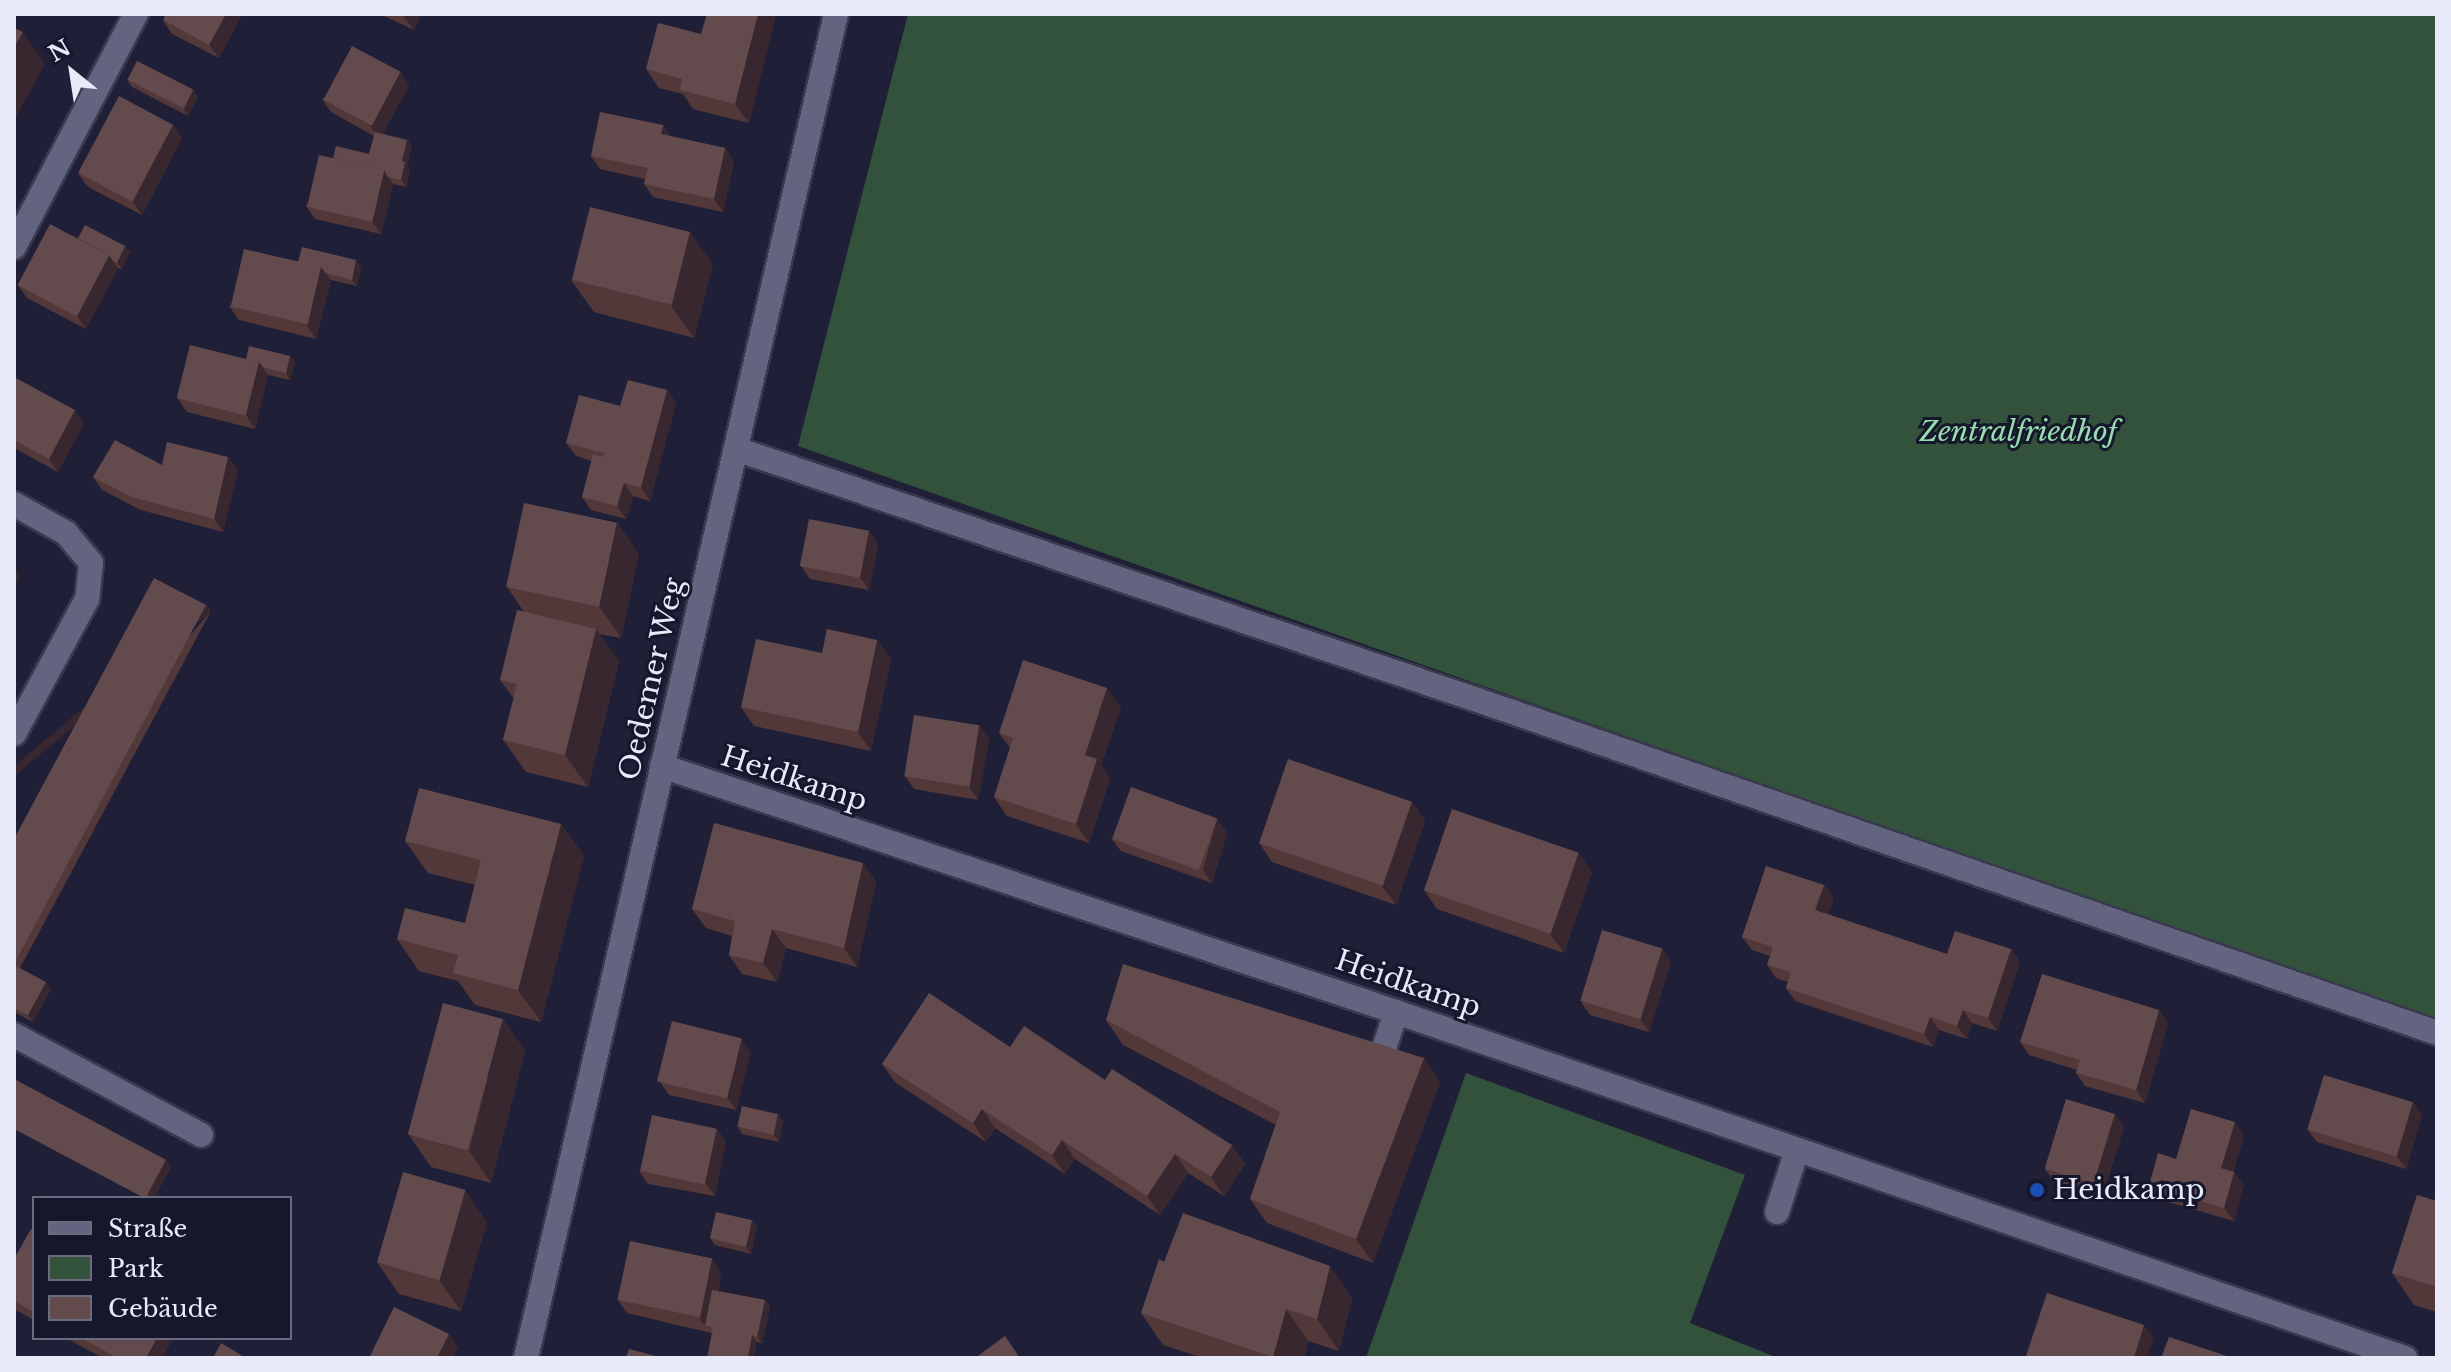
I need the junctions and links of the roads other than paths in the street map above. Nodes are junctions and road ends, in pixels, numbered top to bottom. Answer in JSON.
{"nodes":[{"id":1,"x":136,"y":14,"type":"edge"},
{"id":2,"x":836,"y":14,"type":"edge"},
{"id":3,"x":14,"y":247,"type":"edge"},
{"id":4,"x":736,"y":449,"type":"junction"},
{"id":5,"x":14,"y":504,"type":"edge"},
{"id":6,"x":14,"y":734,"type":"edge"},
{"id":7,"x":662,"y":766,"type":"junction"},
{"id":8,"x":1396,"y":1012,"type":"junction"},
{"id":9,"x":2437,"y":1033,"type":"edge"},
{"id":10,"x":14,"y":1035,"type":"edge"},
{"id":11,"x":1380,"y":1061,"type":"edge"},
{"id":12,"x":201,"y":1135,"type":"dead end"},
{"id":13,"x":1797,"y":1150,"type":"junction"},
{"id":14,"x":1777,"y":1212,"type":"dead end"},
{"id":15,"x":526,"y":1358,"type":"edge"},
{"id":16,"x":2405,"y":1358,"type":"edge"}],
"edges":[{"from":1,"to":3,"type":"street"},
{"from":2,"to":4,"type":"street","name":"Oedemer Weg"},
{"from":4,"to":7,"type":"street","name":"Oedemer Weg"},
{"from":4,"to":9,"type":"street"},
{"from":5,"to":6,"type":"street"},
{"from":7,"to":8,"type":"street","name":"Heidkamp"},
{"from":7,"to":15,"type":"street","name":"Oedemer Weg"},
{"from":8,"to":11,"type":"street"},
{"from":8,"to":13,"type":"street","name":"Heidkamp"},
{"from":10,"to":12,"type":"street"},
{"from":13,"to":14,"type":"street"},
{"from":13,"to":16,"type":"street","name":"Heidkamp"}]}
